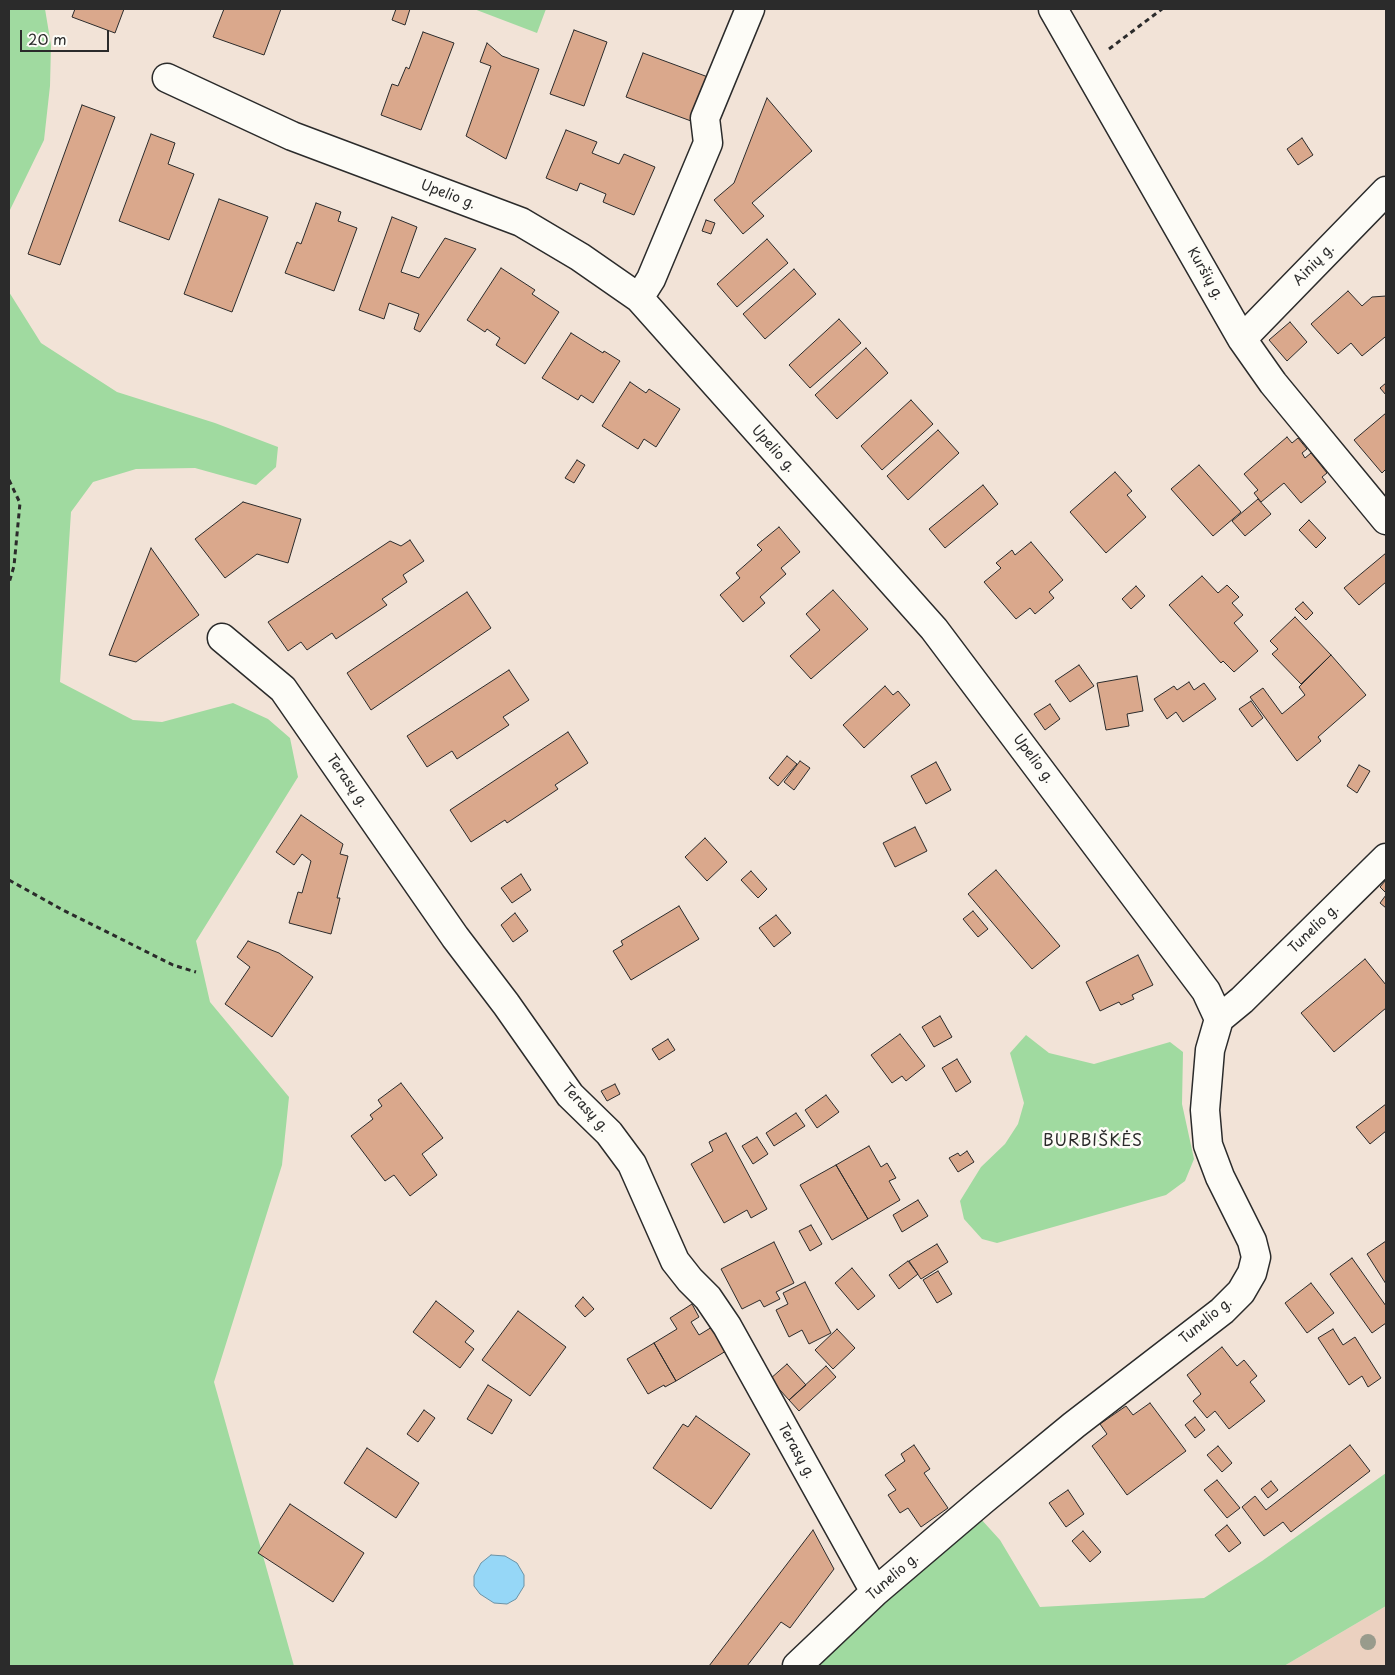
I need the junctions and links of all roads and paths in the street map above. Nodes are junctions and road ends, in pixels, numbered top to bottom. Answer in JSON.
{"nodes":[{"id":1,"x":750,"y":9,"type":"edge"},
{"id":2,"x":1053,"y":9,"type":"edge"},
{"id":3,"x":1162,"y":9,"type":"edge"},
{"id":4,"x":1085,"y":66,"type":"junction"},
{"id":5,"x":167,"y":78,"type":"dead end"},
{"id":6,"x":1386,"y":191,"type":"edge"},
{"id":7,"x":639,"y":298,"type":"junction"},
{"id":8,"x":1242,"y":339,"type":"junction"},
{"id":9,"x":9,"y":480,"type":"edge"},
{"id":10,"x":1386,"y":520,"type":"edge"},
{"id":11,"x":9,"y":583,"type":"edge"},
{"id":12,"x":222,"y":638,"type":"dead end"},
{"id":13,"x":1386,"y":858,"type":"edge"},
{"id":14,"x":9,"y":880,"type":"edge"},
{"id":15,"x":196,"y":972,"type":"dead end"},
{"id":16,"x":1219,"y":1019,"type":"junction"},
{"id":17,"x":875,"y":1592,"type":"junction"},
{"id":18,"x":797,"y":1666,"type":"edge"}],
"edges":[{"from":1,"to":7,"type":"street"},
{"from":2,"to":4,"type":"street","name":"Kuršių g."},
{"from":3,"to":4,"type":"path"},
{"from":4,"to":8,"type":"street","name":"Kuršių g."},
{"from":5,"to":7,"type":"street","name":"Upelio g."},
{"from":6,"to":8,"type":"street","name":"Ainių g."},
{"from":7,"to":16,"type":"street","name":"Upelio g."},
{"from":8,"to":10,"type":"street","name":"Kuršių g."},
{"from":9,"to":11,"type":"path"},
{"from":12,"to":17,"type":"street","name":"Terasų g."},
{"from":13,"to":16,"type":"street","name":"Tunelio g."},
{"from":14,"to":15,"type":"path"},
{"from":16,"to":17,"type":"street","name":"Tunelio g."},
{"from":17,"to":18,"type":"street","name":"Tunelio g."}]}
